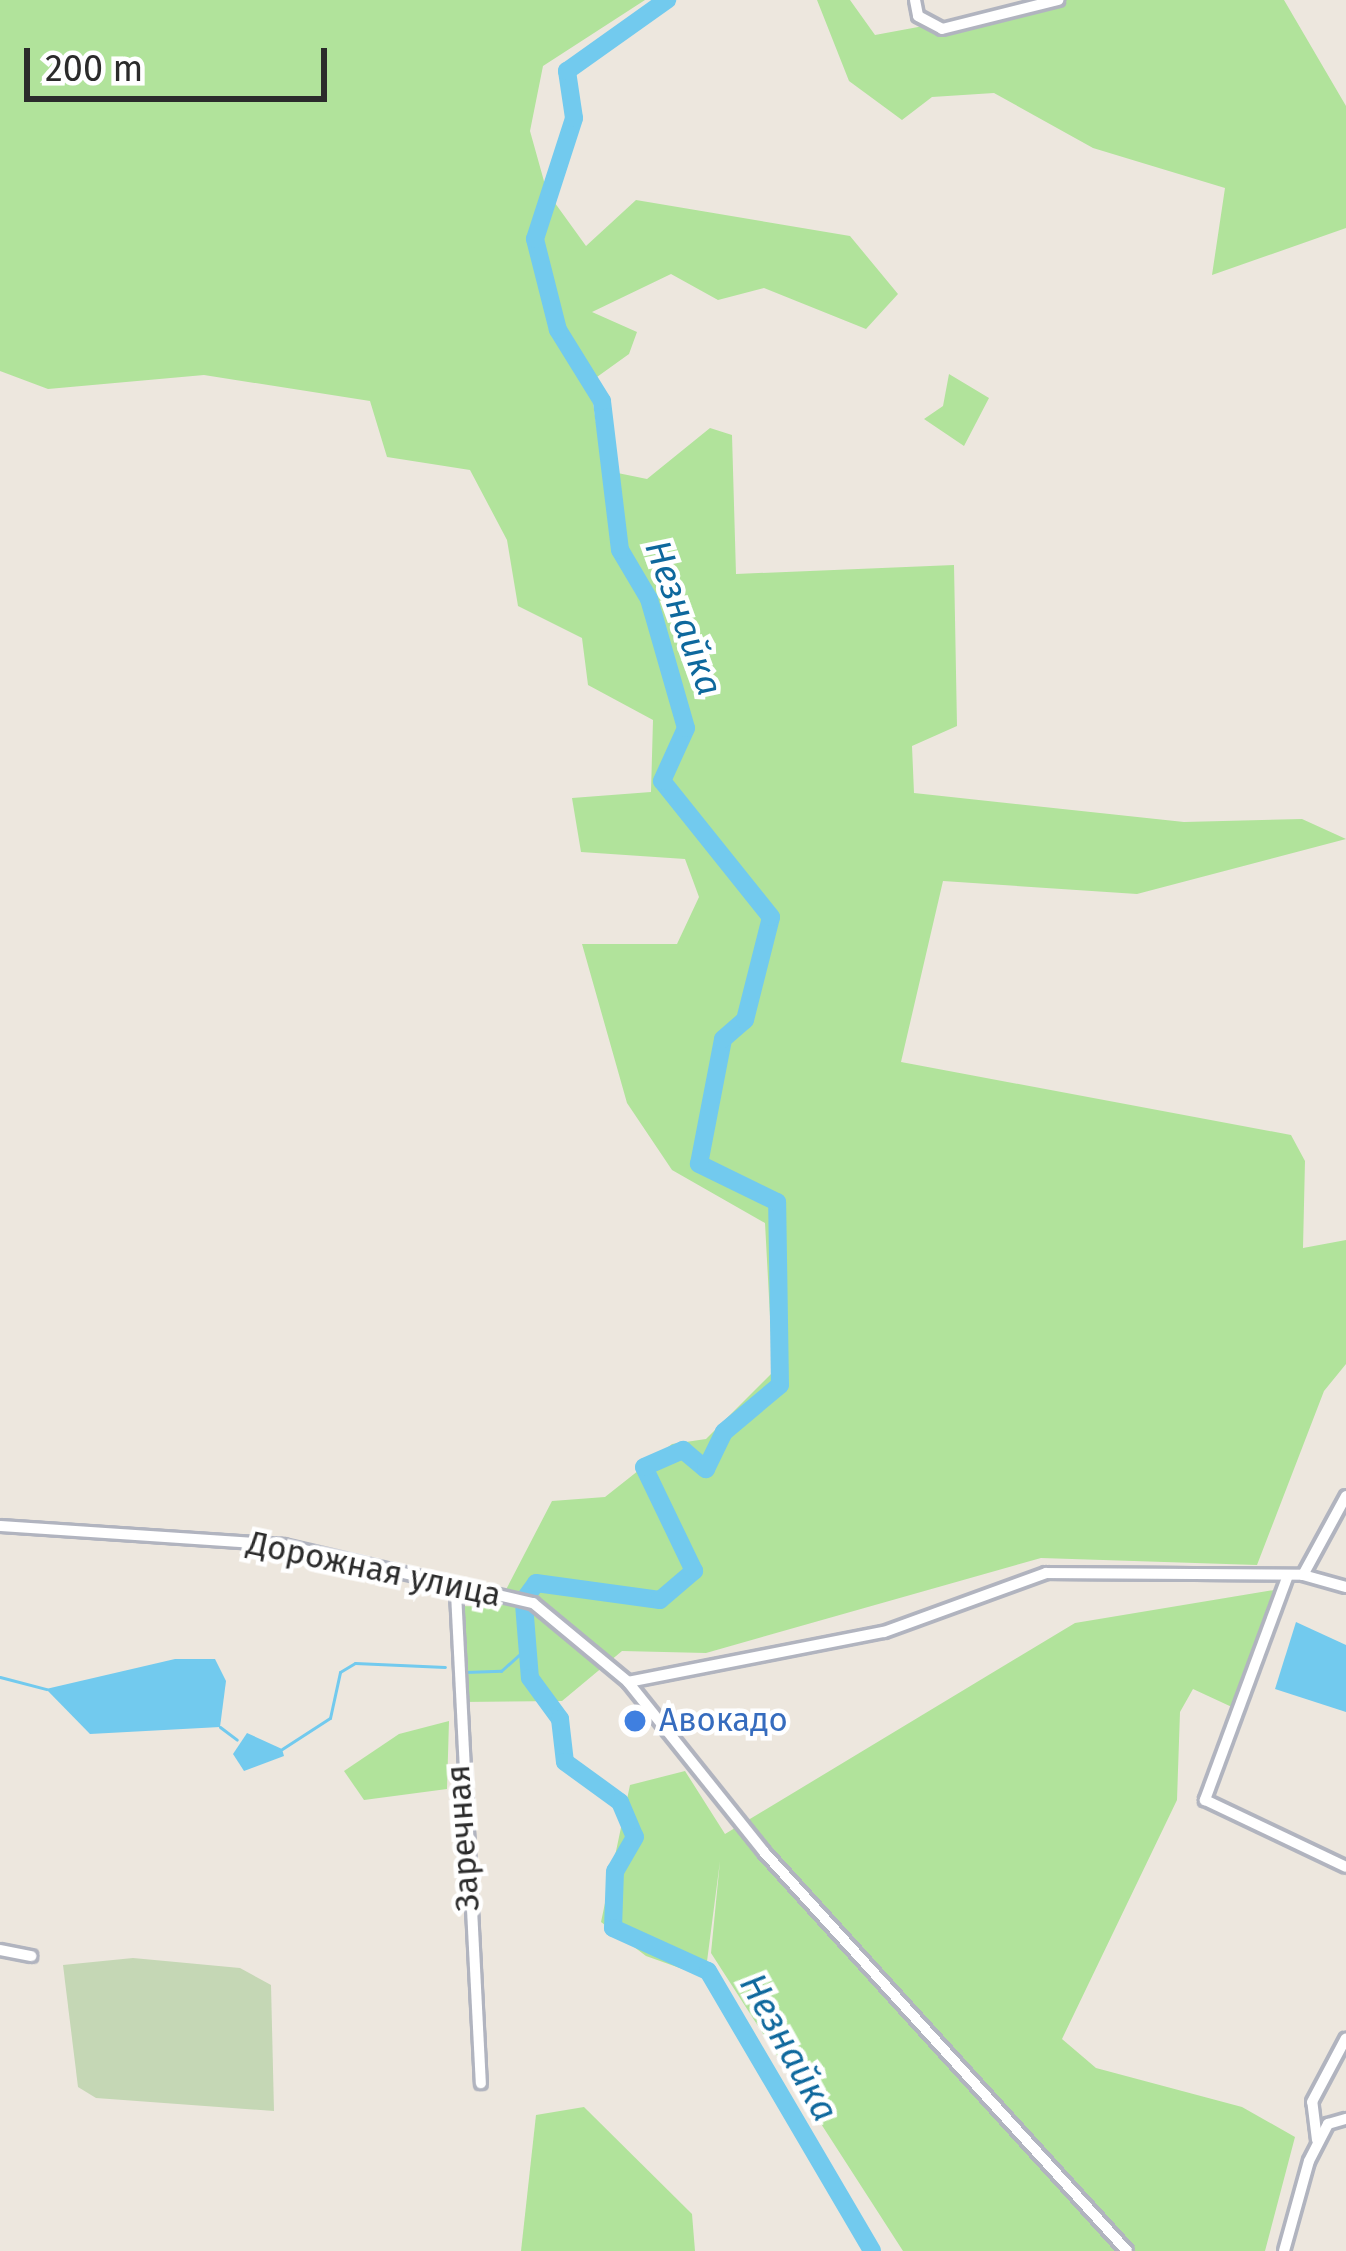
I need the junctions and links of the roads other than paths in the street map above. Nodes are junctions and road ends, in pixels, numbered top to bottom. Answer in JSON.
{"nodes":[{"id":1,"x":915,"y":0,"type":"edge"},
{"id":2,"x":1058,"y":0,"type":"edge"},
{"id":3,"x":1346,"y":1496,"type":"edge"},
{"id":4,"x":0,"y":1526,"type":"edge"},
{"id":5,"x":1303,"y":1575,"type":"junction"},
{"id":6,"x":1287,"y":1578,"type":"junction"},
{"id":7,"x":1346,"y":1587,"type":"edge"},
{"id":8,"x":456,"y":1593,"type":"junction"},
{"id":9,"x":628,"y":1682,"type":"junction"},
{"id":10,"x":1346,"y":1868,"type":"edge"},
{"id":11,"x":0,"y":1949,"type":"edge"},
{"id":12,"x":31,"y":1956,"type":"dead end"},
{"id":13,"x":1346,"y":2038,"type":"edge"},
{"id":14,"x":481,"y":2083,"type":"dead end"},
{"id":15,"x":1346,"y":2119,"type":"edge"},
{"id":16,"x":1318,"y":2144,"type":"junction"},
{"id":17,"x":1127,"y":2251,"type":"edge"},
{"id":18,"x":1284,"y":2251,"type":"edge"}],
"edges":[{"from":1,"to":2,"type":"street"},
{"from":3,"to":5,"type":"street"},
{"from":4,"to":8,"type":"street","name":"Дорожная улица"},
{"from":5,"to":6,"type":"street"},
{"from":5,"to":7,"type":"street"},
{"from":6,"to":9,"type":"street"},
{"from":6,"to":10,"type":"street"},
{"from":8,"to":9,"type":"street","name":"Дорожная улица"},
{"from":8,"to":14,"type":"street","name":"Заречная"},
{"from":9,"to":17,"type":"street"},
{"from":11,"to":12,"type":"street"},
{"from":13,"to":16,"type":"street"},
{"from":15,"to":16,"type":"street"},
{"from":16,"to":18,"type":"street"}]}
